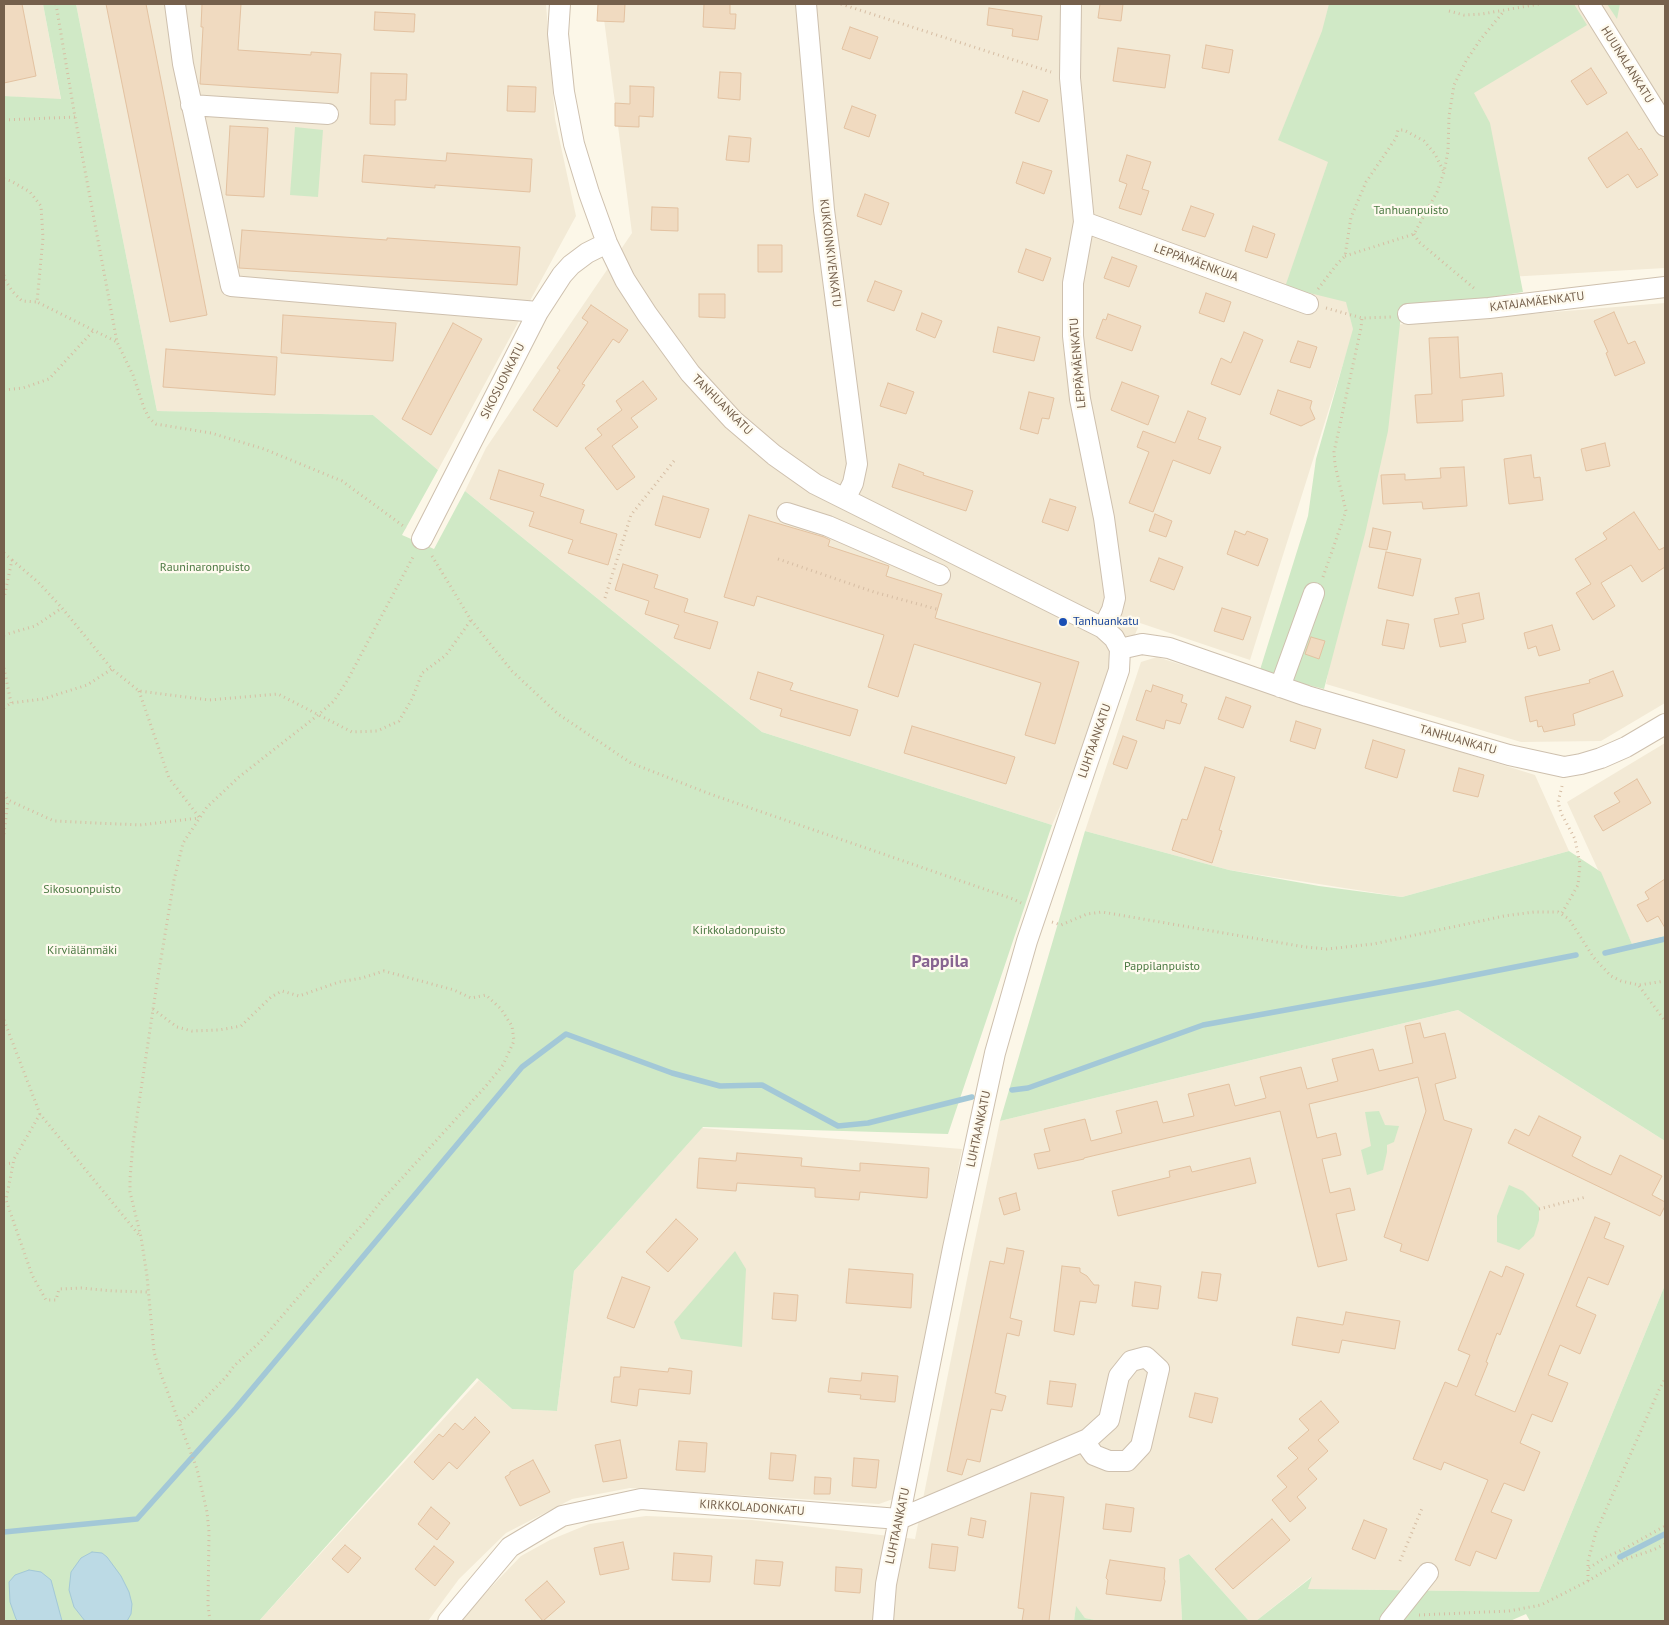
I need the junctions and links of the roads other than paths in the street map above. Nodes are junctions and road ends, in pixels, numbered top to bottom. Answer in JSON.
{"nodes":[{"id":1,"x":175,"y":4,"type":"edge"},
{"id":2,"x":560,"y":4,"type":"edge"},
{"id":3,"x":806,"y":4,"type":"edge"},
{"id":4,"x":1071,"y":4,"type":"edge"},
{"id":5,"x":1589,"y":4,"type":"edge"},
{"id":6,"x":191,"y":105,"type":"junction"},
{"id":7,"x":328,"y":114,"type":"dead end"},
{"id":8,"x":1665,"y":126,"type":"edge"},
{"id":9,"x":1084,"y":222,"type":"junction"},
{"id":10,"x":607,"y":243,"type":"junction"},
{"id":11,"x":1665,"y":287,"type":"edge"},
{"id":12,"x":1308,"y":304,"type":"road end"},
{"id":13,"x":538,"y":312,"type":"junction"},
{"id":14,"x":1408,"y":314,"type":"road end"},
{"id":15,"x":845,"y":499,"type":"junction"},
{"id":16,"x":787,"y":513,"type":"dead end"},
{"id":17,"x":422,"y":539,"type":"road end"},
{"id":18,"x":940,"y":575,"type":"dead end"},
{"id":19,"x":1314,"y":593,"type":"road end"},
{"id":20,"x":1103,"y":628,"type":"junction"},
{"id":21,"x":1120,"y":649,"type":"junction"},
{"id":22,"x":1280,"y":687,"type":"junction"},
{"id":23,"x":1665,"y":724,"type":"edge"},
{"id":24,"x":1084,"y":1441,"type":"junction"},
{"id":25,"x":899,"y":1519,"type":"junction"},
{"id":26,"x":1428,"y":1573,"type":"dead end"},
{"id":27,"x":1393,"y":1618,"type":"edge"},
{"id":28,"x":448,"y":1621,"type":"edge"},
{"id":29,"x":883,"y":1621,"type":"edge"}],
"edges":[{"from":1,"to":6,"type":"street"},
{"from":2,"to":10,"type":"street","name":"TANHUANKATU"},
{"from":3,"to":15,"type":"street","name":"KUKKOINKIVENKATU"},
{"from":4,"to":9,"type":"street","name":"LEPPÄMÄENKATU"},
{"from":5,"to":8,"type":"street","name":"HUUNALANKATU"},
{"from":6,"to":7,"type":"street"},
{"from":6,"to":13,"type":"street"},
{"from":9,"to":12,"type":"street","name":"LEPPÄMÄENKUJA"},
{"from":9,"to":20,"type":"street","name":"LEPPÄMÄENKATU"},
{"from":10,"to":13,"type":"street","name":"SIKOSUONKATU"},
{"from":10,"to":15,"type":"street","name":"TANHUANKATU"},
{"from":11,"to":14,"type":"street","name":"KATAJAMÄENKATU"},
{"from":13,"to":17,"type":"street","name":"SIKOSUONKATU"},
{"from":15,"to":20,"type":"street","name":"TANHUANKATU"},
{"from":16,"to":18,"type":"street"},
{"from":19,"to":22,"type":"street"},
{"from":20,"to":21,"type":"street","name":"TANHUANKATU"},
{"from":21,"to":22,"type":"street","name":"TANHUANKATU"},
{"from":21,"to":25,"type":"street","name":"LUHTAANKATU"},
{"from":22,"to":23,"type":"street","name":"TANHUANKATU"},
{"from":24,"to":24,"type":"street","name":"KIRKKOLADONKATU"},
{"from":24,"to":25,"type":"street","name":"KIRKKOLADONKATU"},
{"from":25,"to":28,"type":"street","name":"KIRKKOLADONKATU"},
{"from":25,"to":29,"type":"street","name":"LUHTAANKATU"},
{"from":26,"to":27,"type":"street"}]}
